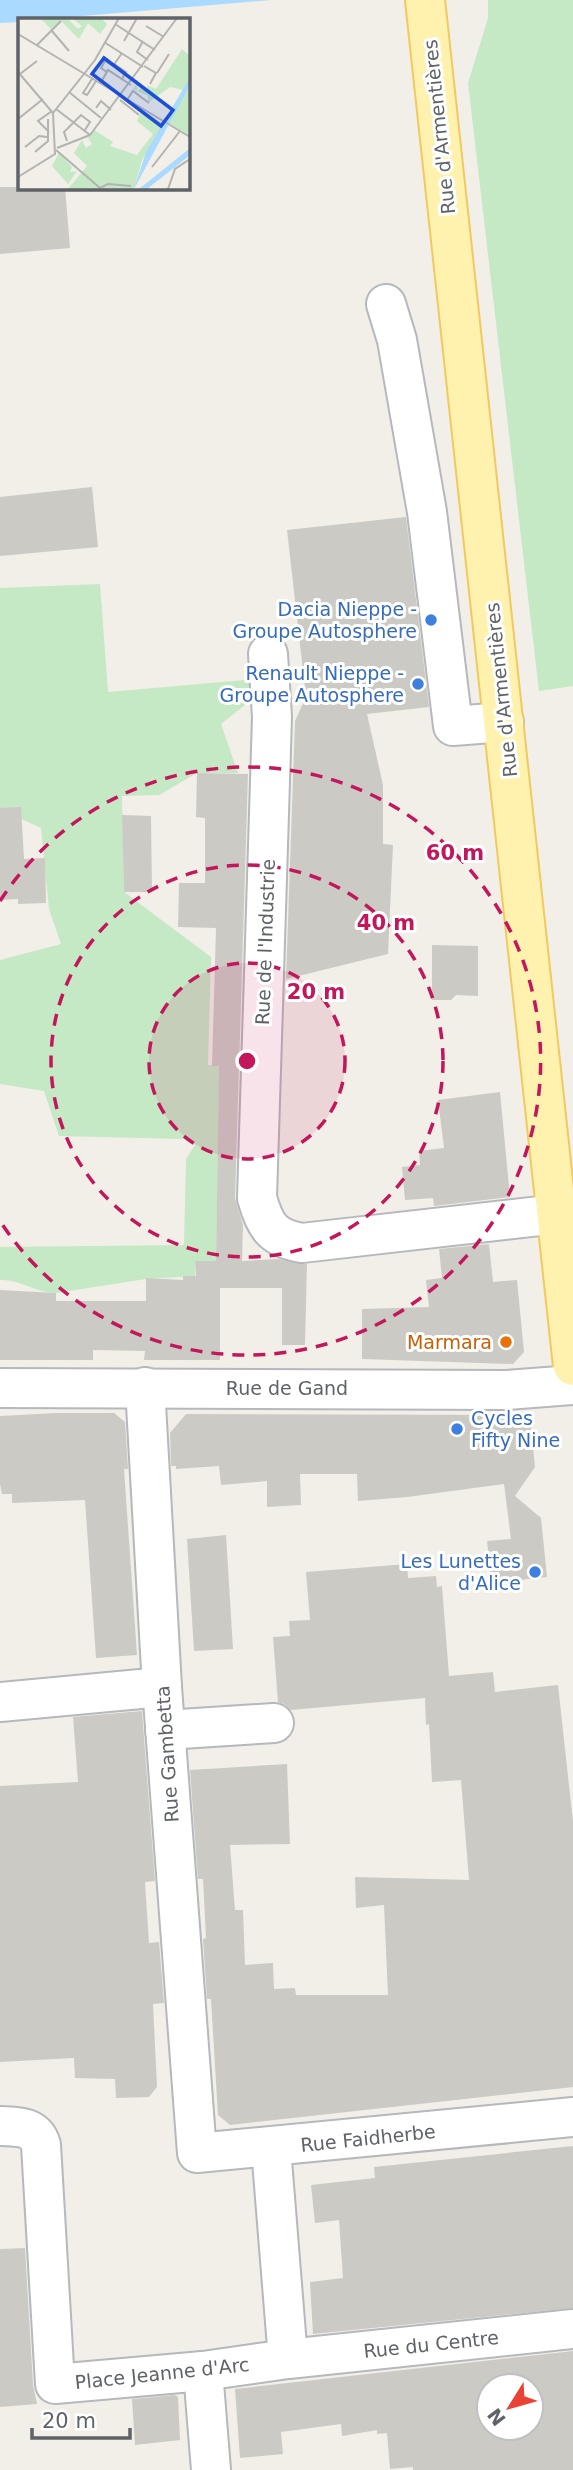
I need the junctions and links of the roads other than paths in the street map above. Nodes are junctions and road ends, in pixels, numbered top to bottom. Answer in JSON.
{"nodes":[{"id":1,"x":426,"y":8,"type":"edge"},
{"id":2,"x":386,"y":304,"type":"dead end"},
{"id":3,"x":268,"y":654,"type":"dead end"},
{"id":4,"x":504,"y":722,"type":"junction"},
{"id":5,"x":557,"y":1214,"type":"junction"},
{"id":6,"x":573,"y":1366,"type":"edge"},
{"id":7,"x":573,"y":1385,"type":"edge"},
{"id":8,"x":145,"y":1387,"type":"junction"},
{"id":9,"x":0,"y":1388,"type":"edge"},
{"id":10,"x":162,"y":1687,"type":"junction"},
{"id":11,"x":0,"y":1702,"type":"edge"},
{"id":12,"x":274,"y":1723,"type":"dead end"},
{"id":13,"x":165,"y":1730,"type":"junction"},
{"id":14,"x":573,"y":2117,"type":"edge"},
{"id":15,"x":194,"y":2120,"type":"joint"},
{"id":16,"x":0,"y":2126,"type":"edge"},
{"id":17,"x":271,"y":2148,"type":"junction"},
{"id":18,"x":573,"y":2329,"type":"edge"},
{"id":19,"x":288,"y":2359,"type":"junction"},
{"id":20,"x":203,"y":2371,"type":"junction"},
{"id":21,"x":211,"y":2470,"type":"edge"}],
"edges":[{"from":1,"to":4,"type":"main road","name":"Rue d'Armentières"},
{"from":2,"to":4,"type":"street"},
{"from":3,"to":5,"type":"street","name":"Rue de l'Industrie"},
{"from":4,"to":5,"type":"main road","name":"Rue d'Armentières"},
{"from":5,"to":6,"type":"main road","name":"Rue d'Armentières"},
{"from":7,"to":8,"type":"street","name":"Rue de Gand"},
{"from":8,"to":9,"type":"street","name":"Rue de Gand"},
{"from":8,"to":10,"type":"street","name":"Rue Gambetta"},
{"from":10,"to":11,"type":"street"},
{"from":10,"to":13,"type":"street","name":"Rue Gambetta"},
{"from":12,"to":13,"type":"street"},
{"from":13,"to":15,"type":"street","name":"Rue Gambetta"},
{"from":14,"to":17,"type":"street","name":"Rue Faidherbe"},
{"from":15,"to":17,"type":"street","name":"Rue Faidherbe"},
{"from":16,"to":20,"type":"street","name":"Place Jeanne d'Arc"},
{"from":17,"to":19,"type":"street"},
{"from":18,"to":19,"type":"street","name":"Rue du Centre"},
{"from":19,"to":20,"type":"street","name":"Place Jeanne d'Arc"},
{"from":20,"to":21,"type":"street"}]}
